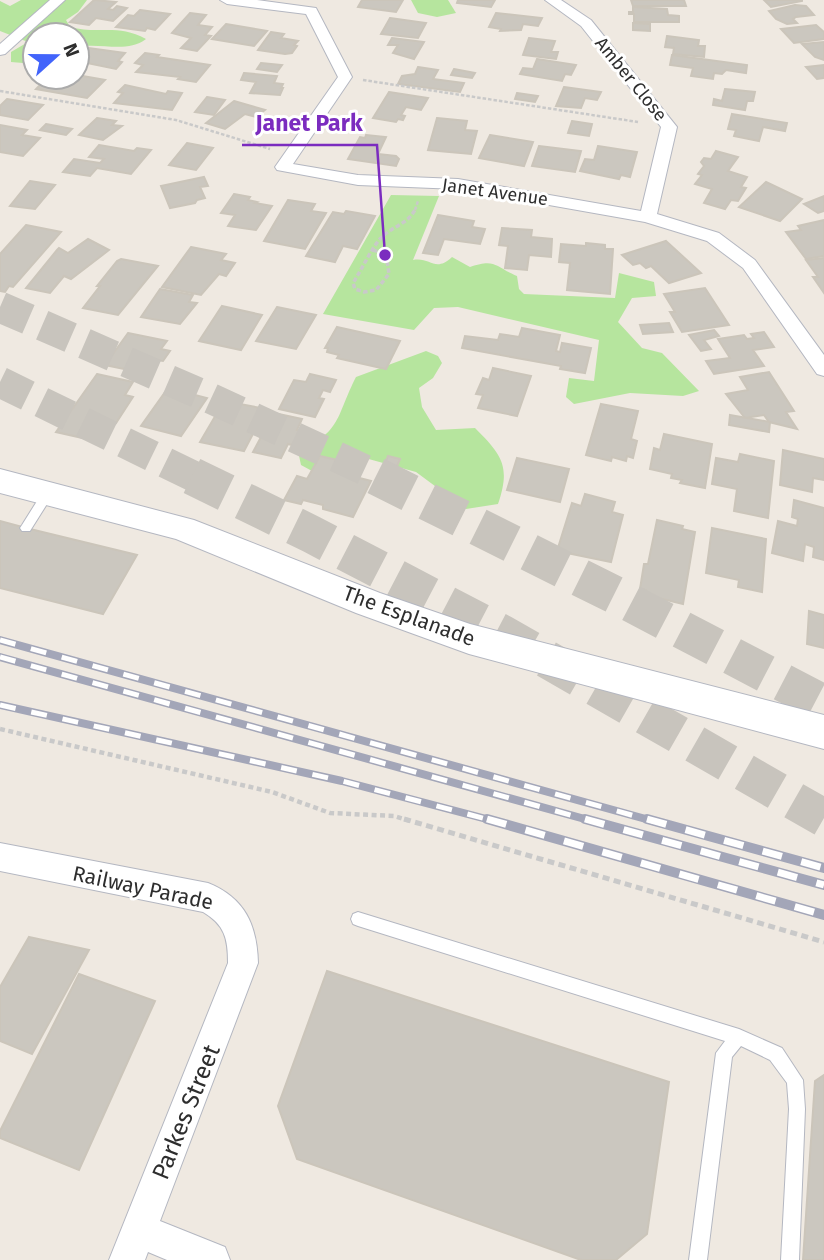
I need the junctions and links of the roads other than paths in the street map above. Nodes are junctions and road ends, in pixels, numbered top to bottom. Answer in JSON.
{"nodes":[{"id":1,"x":58,"y":0,"type":"edge"},
{"id":2,"x":227,"y":0,"type":"edge"},
{"id":3,"x":552,"y":0,"type":"edge"},
{"id":4,"x":0,"y":51,"type":"edge"},
{"id":5,"x":648,"y":217,"type":"junction"},
{"id":6,"x":824,"y":369,"type":"edge"},
{"id":7,"x":0,"y":481,"type":"edge"},
{"id":8,"x":48,"y":493,"type":"junction"},
{"id":9,"x":26,"y":527,"type":"dead end"},
{"id":10,"x":824,"y":732,"type":"edge"},
{"id":11,"x":0,"y":858,"type":"edge"},
{"id":12,"x":358,"y":919,"type":"dead end"},
{"id":13,"x":243,"y":963,"type":"joint"},
{"id":14,"x":739,"y":1037,"type":"junction"},
{"id":15,"x":133,"y":1246,"type":"edge"},
{"id":16,"x":212,"y":1260,"type":"edge"},
{"id":17,"x":698,"y":1260,"type":"edge"},
{"id":18,"x":790,"y":1260,"type":"edge"}],
"edges":[{"from":1,"to":4,"type":"street"},
{"from":2,"to":5,"type":"street","name":"Janet Avenue"},
{"from":3,"to":5,"type":"street","name":"Amber Close"},
{"from":5,"to":6,"type":"street","name":"Janet Avenue"},
{"from":7,"to":8,"type":"main road","name":"The Esplanade"},
{"from":8,"to":9,"type":"lane"},
{"from":8,"to":10,"type":"main road","name":"The Esplanade"},
{"from":11,"to":13,"type":"street","name":"Railway Parade"},
{"from":12,"to":14,"type":"lane"},
{"from":13,"to":15,"type":"street","name":"Parkes Street"},
{"from":14,"to":17,"type":"lane"},
{"from":14,"to":18,"type":"lane"},
{"from":15,"to":16,"type":"street"}]}
